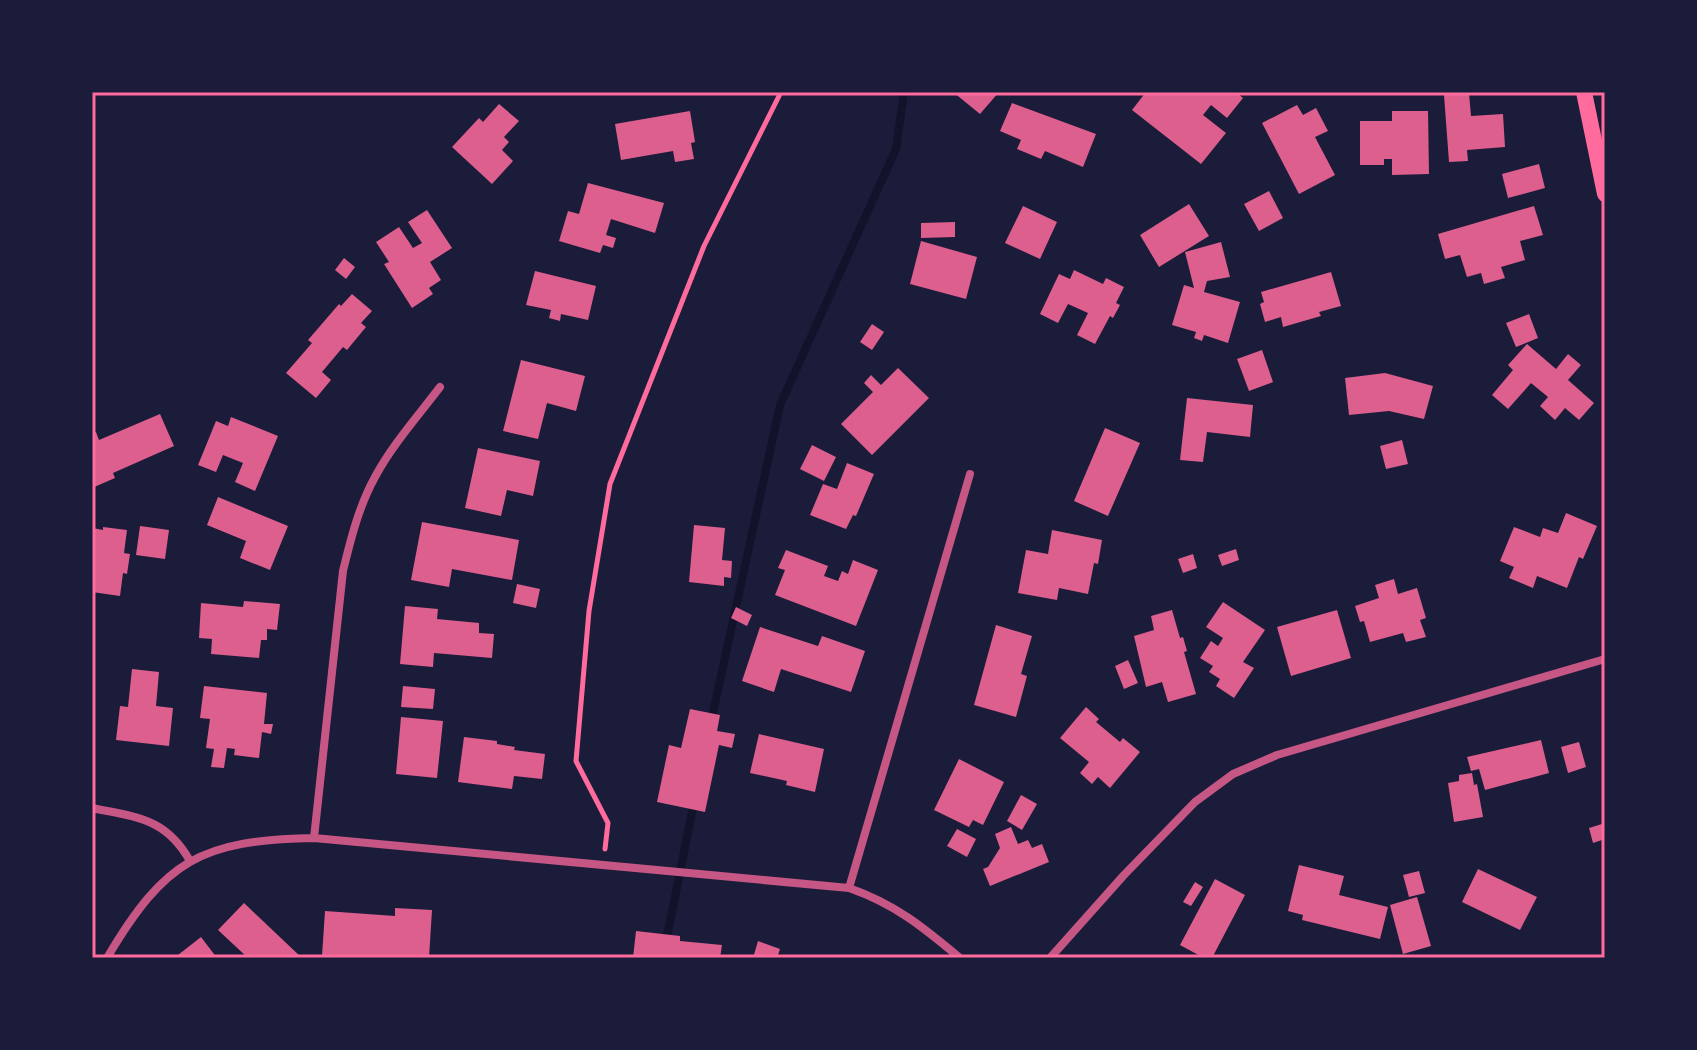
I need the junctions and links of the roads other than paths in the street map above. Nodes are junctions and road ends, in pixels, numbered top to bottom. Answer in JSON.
{"nodes":[{"id":1,"x":1584,"y":92,"type":"edge"},
{"id":2,"x":1605,"y":194,"type":"edge"},
{"id":3,"x":440,"y":387,"type":"dead end"},
{"id":4,"x":970,"y":474,"type":"dead end"},
{"id":5,"x":1605,"y":659,"type":"edge"},
{"id":6,"x":92,"y":808,"type":"edge"},
{"id":7,"x":314,"y":838,"type":"junction"},
{"id":8,"x":190,"y":861,"type":"junction"},
{"id":9,"x":849,"y":888,"type":"junction"},
{"id":10,"x":107,"y":958,"type":"edge"},
{"id":11,"x":960,"y":958,"type":"edge"},
{"id":12,"x":1050,"y":958,"type":"edge"}],
"edges":[{"from":1,"to":2,"type":"main road"},
{"from":3,"to":7,"type":"street"},
{"from":4,"to":9,"type":"street"},
{"from":5,"to":12,"type":"street"},
{"from":6,"to":8,"type":"street"},
{"from":7,"to":8,"type":"street"},
{"from":7,"to":9,"type":"street"},
{"from":8,"to":10,"type":"street"},
{"from":9,"to":11,"type":"street"}]}
